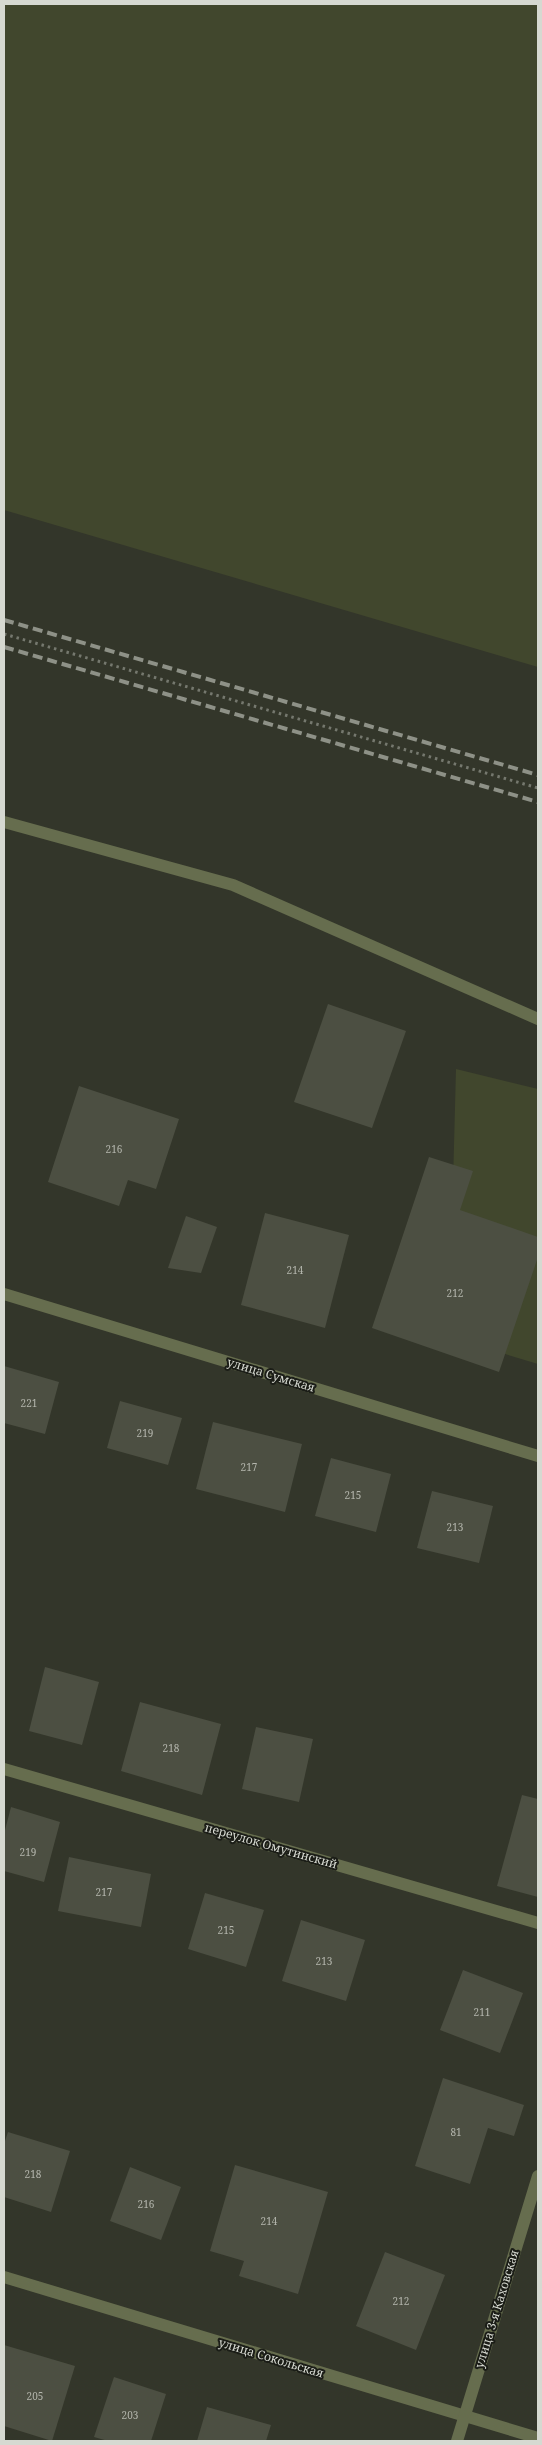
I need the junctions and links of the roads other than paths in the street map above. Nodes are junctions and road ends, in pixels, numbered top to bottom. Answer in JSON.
{"nodes":[{"id":1,"x":4,"y":822,"type":"edge"},
{"id":2,"x":538,"y":1020,"type":"edge"},
{"id":3,"x":4,"y":1294,"type":"edge"},
{"id":4,"x":538,"y":1456,"type":"edge"},
{"id":5,"x":4,"y":1769,"type":"edge"},
{"id":6,"x":538,"y":1923,"type":"edge"},
{"id":7,"x":538,"y":2176,"type":"edge"},
{"id":8,"x":4,"y":2277,"type":"edge"},
{"id":9,"x":464,"y":2417,"type":"junction"},
{"id":10,"x":538,"y":2438,"type":"edge"},
{"id":11,"x":457,"y":2441,"type":"edge"}],
"edges":[{"from":1,"to":2,"type":"street"},
{"from":3,"to":4,"type":"street","name":"улица Сумская"},
{"from":5,"to":6,"type":"street","name":"переулок Омутинский"},
{"from":7,"to":9,"type":"street","name":"улица 3-я Каховская"},
{"from":8,"to":9,"type":"street","name":"улица Сокольская"},
{"from":9,"to":10,"type":"street","name":"улица Сокольская"},
{"from":9,"to":11,"type":"street","name":"улица 3-я Каховская"}]}
